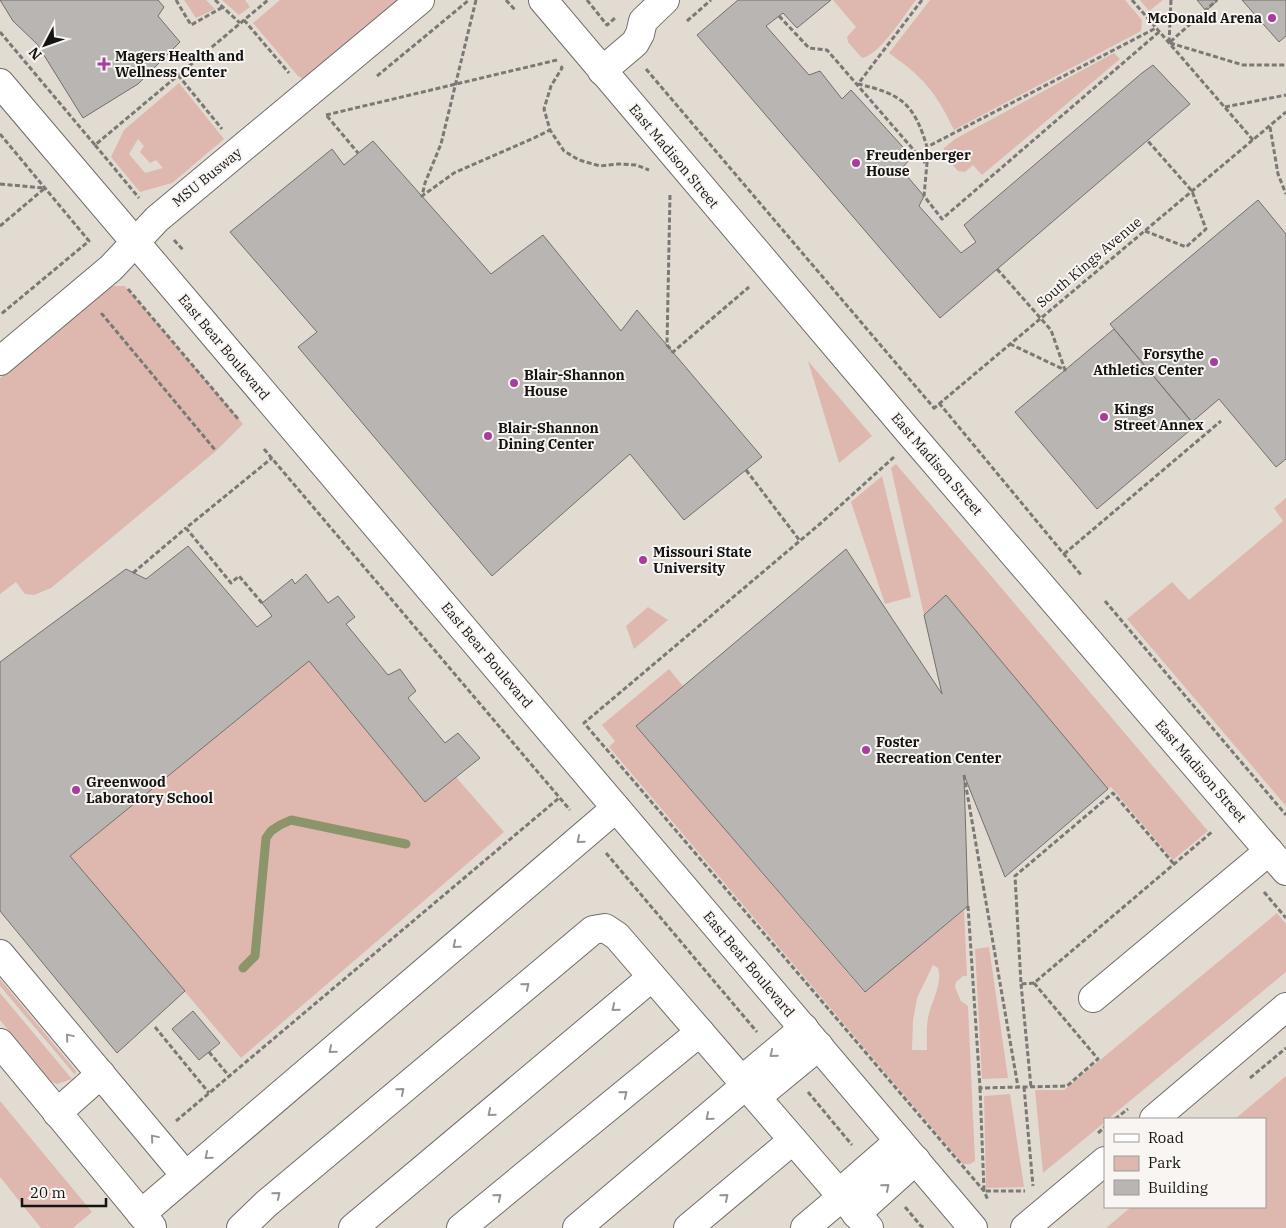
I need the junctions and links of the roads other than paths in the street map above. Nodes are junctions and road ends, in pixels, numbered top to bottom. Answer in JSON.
{"nodes":[{"id":1,"x":420,"y":0,"type":"edge"},
{"id":2,"x":543,"y":0,"type":"edge"},
{"id":3,"x":665,"y":0,"type":"edge"},
{"id":4,"x":596,"y":64,"type":"junction"},
{"id":5,"x":0,"y":83,"type":"edge"},
{"id":6,"x":136,"y":242,"type":"junction"},
{"id":7,"x":0,"y":361,"type":"edge"},
{"id":8,"x":616,"y":808,"type":"junction"},
{"id":9,"x":1277,"y":861,"type":"edge"},
{"id":10,"x":0,"y":954,"type":"edge"},
{"id":11,"x":652,"y":976,"type":"junction"},
{"id":12,"x":1092,"y":998,"type":"dead end"},
{"id":13,"x":1286,"y":1007,"type":"edge"},
{"id":14,"x":700,"y":1032,"type":"junction"},
{"id":15,"x":811,"y":1037,"type":"junction"},
{"id":16,"x":0,"y":1043,"type":"edge"},
{"id":17,"x":101,"y":1074,"type":"junction"},
{"id":18,"x":748,"y":1088,"type":"junction"},
{"id":19,"x":57,"y":1113,"type":"junction"},
{"id":20,"x":1155,"y":1118,"type":"edge"},
{"id":21,"x":793,"y":1140,"type":"junction"},
{"id":22,"x":908,"y":1151,"type":"junction"},
{"id":23,"x":1104,"y":1162,"type":"edge"},
{"id":24,"x":185,"y":1175,"type":"junction"},
{"id":25,"x":855,"y":1212,"type":"edge"},
{"id":26,"x":982,"y":1218,"type":"edge"},
{"id":27,"x":147,"y":1221,"type":"edge"},
{"id":28,"x":241,"y":1228,"type":"edge"},
{"id":29,"x":353,"y":1228,"type":"edge"},
{"id":30,"x":461,"y":1228,"type":"edge"},
{"id":31,"x":577,"y":1228,"type":"edge"},
{"id":32,"x":688,"y":1228,"type":"edge"},
{"id":33,"x":805,"y":1228,"type":"edge"},
{"id":34,"x":1025,"y":1228,"type":"edge"}],
"edges":[{"from":1,"to":6,"type":"street","name":"MSU Busway"},
{"from":2,"to":4,"type":"street"},
{"from":3,"to":4,"type":"street"},
{"from":4,"to":9,"type":"street","name":"East Madison Street"},
{"from":5,"to":6,"type":"street","name":"East Bear Boulevard"},
{"from":6,"to":7,"type":"street","name":"MSU Busway"},
{"from":6,"to":8,"type":"street","name":"East Bear Boulevard"},
{"from":8,"to":15,"type":"street","name":"East Bear Boulevard"},
{"from":8,"to":24,"type":"street","one_way":true},
{"from":9,"to":12,"type":"street"},
{"from":17,"to":10,"type":"street","one_way":true},
{"from":11,"to":14,"type":"street"},
{"from":28,"to":11,"type":"street","one_way":true},
{"from":11,"to":29,"type":"street","one_way":true},
{"from":13,"to":20,"type":"street"},
{"from":14,"to":18,"type":"street"},
{"from":30,"to":14,"type":"street","one_way":true},
{"from":15,"to":18,"type":"street"},
{"from":15,"to":22,"type":"street","name":"East Bear Boulevard"},
{"from":16,"to":19,"type":"street"},
{"from":17,"to":19,"type":"street"},
{"from":24,"to":17,"type":"street","one_way":true},
{"from":18,"to":21,"type":"street"},
{"from":18,"to":31,"type":"street","one_way":true},
{"from":19,"to":27,"type":"street"},
{"from":21,"to":25,"type":"street"},
{"from":32,"to":21,"type":"street","one_way":true},
{"from":22,"to":25,"type":"street"},
{"from":22,"to":26,"type":"street","name":"East Bear Boulevard"},
{"from":23,"to":34,"type":"street"},
{"from":24,"to":27,"type":"street"},
{"from":25,"to":33,"type":"street"}]}
